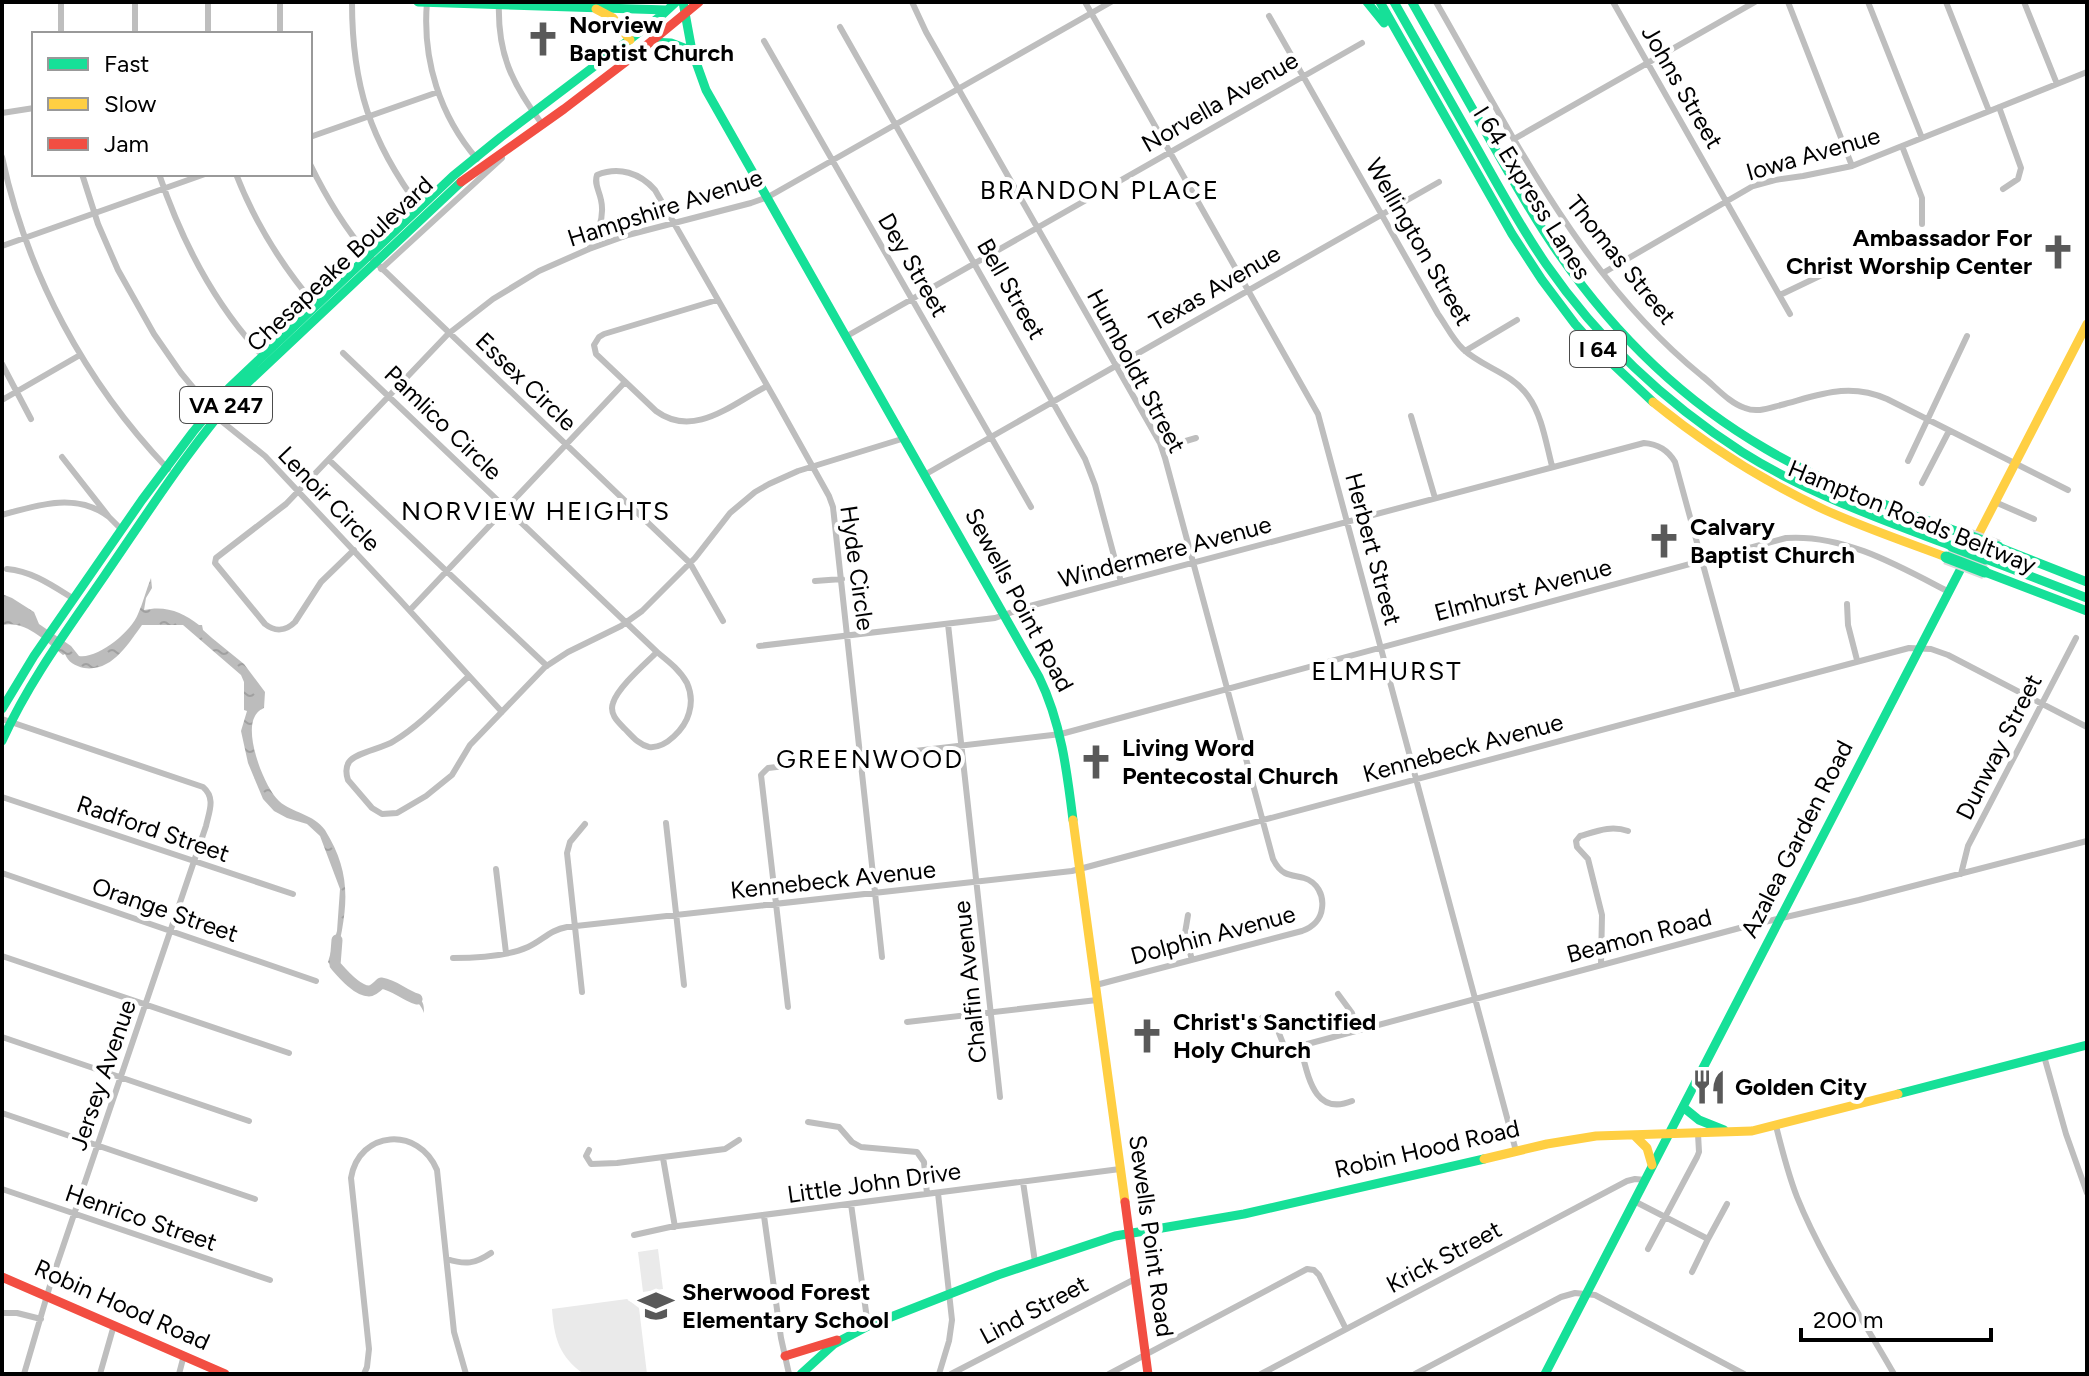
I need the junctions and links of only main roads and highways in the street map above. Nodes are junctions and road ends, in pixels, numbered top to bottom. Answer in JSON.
{"nodes":[{"id":1,"x":418,"y":2,"type":"edge"},
{"id":2,"x":427,"y":2,"type":"edge"},
{"id":3,"x":697,"y":2,"type":"edge"},
{"id":4,"x":1367,"y":2,"type":"edge"},
{"id":5,"x":1380,"y":2,"type":"edge"},
{"id":6,"x":1394,"y":2,"type":"edge"},
{"id":7,"x":1415,"y":2,"type":"edge"},
{"id":8,"x":499,"y":4,"type":"edge"},
{"id":9,"x":672,"y":6,"type":"edge"},
{"id":10,"x":684,"y":8,"type":"edge"},
{"id":11,"x":596,"y":9,"type":"junction"},
{"id":12,"x":630,"y":40,"type":"junction"},
{"id":13,"x":1401,"y":40,"type":"junction"},
{"id":14,"x":651,"y":42,"type":"junction"},
{"id":15,"x":692,"y":51,"type":"junction"},
{"id":16,"x":479,"y":161,"type":"junction"},
{"id":17,"x":318,"y":309,"type":"junction"},
{"id":18,"x":2087,"y":324,"type":"edge"},
{"id":19,"x":214,"y":412,"type":"junction"},
{"id":20,"x":126,"y":534,"type":"junction"},
{"id":21,"x":1949,"y":552,"type":"junction"},
{"id":22,"x":1985,"y":565,"type":"junction"},
{"id":23,"x":2087,"y":582,"type":"edge"},
{"id":24,"x":2087,"y":598,"type":"edge"},
{"id":25,"x":2087,"y":611,"type":"edge"},
{"id":26,"x":2,"y":709,"type":"edge"},
{"id":27,"x":6,"y":721,"type":"edge"},
{"id":28,"x":2,"y":741,"type":"edge"},
{"id":29,"x":2087,"y":1045,"type":"edge"},
{"id":30,"x":1683,"y":1107,"type":"junction"},
{"id":31,"x":1735,"y":1133,"type":"junction"},
{"id":32,"x":1668,"y":1135,"type":"junction"},
{"id":33,"x":1635,"y":1136,"type":"junction"},
{"id":34,"x":1653,"y":1166,"type":"junction"},
{"id":35,"x":1129,"y":1233,"type":"junction"},
{"id":36,"x":2,"y":1277,"type":"edge"},
{"id":37,"x":844,"y":1338,"type":"junction"},
{"id":38,"x":785,"y":1356,"type":"road end"},
{"id":39,"x":225,"y":1374,"type":"edge"},
{"id":40,"x":801,"y":1374,"type":"edge"},
{"id":41,"x":1148,"y":1374,"type":"edge"},
{"id":42,"x":1545,"y":1374,"type":"edge"}],
"edges":[{"from":1,"to":2,"type":"main road"},
{"from":2,"to":8,"type":"main road"},
{"from":3,"to":10,"type":"main road","number":"VA 247"},
{"from":4,"to":13,"type":"main road"},
{"from":5,"to":13,"type":"main road","name":"Hampton Roads Beltway","number":"I 64"},
{"from":6,"to":21,"type":"main road","name":"I 64 Express Lanes"},
{"from":7,"to":23,"type":"main road","name":"Hampton Roads Beltway","number":"I 64","bridge":true},
{"from":8,"to":11,"type":"main road"},
{"from":9,"to":11,"type":"main road"},
{"from":9,"to":12,"type":"main road","name":"Chesapeake Boulevard","number":"VA 247"},
{"from":10,"to":14,"type":"main road","name":"Chesapeake Boulevard","number":"VA 247"},
{"from":10,"to":15,"type":"main road","name":"Sewells Point Road"},
{"from":11,"to":12,"type":"main road"},
{"from":12,"to":16,"type":"main road","name":"Chesapeake Boulevard","number":"VA 247"},
{"from":13,"to":21,"type":"main road","name":"Hampton Roads Beltway","number":"I 64"},
{"from":14,"to":15,"type":"main road"},
{"from":14,"to":16,"type":"main road","name":"Chesapeake Boulevard","number":"VA 247"},
{"from":15,"to":35,"type":"main road","name":"Sewells Point Road"},
{"from":16,"to":17,"type":"main road","name":"Chesapeake Boulevard","number":"VA 247"},
{"from":17,"to":19,"type":"main road","name":"Chesapeake Boulevard","number":"VA 247"},
{"from":17,"to":19,"type":"main road","name":"Chesapeake Boulevard","number":"VA 247"},
{"from":18,"to":30,"type":"main road","name":"Azalea Garden Road"},
{"from":19,"to":20,"type":"main road","name":"Chesapeake Boulevard","number":"VA 247"},
{"from":20,"to":26,"type":"main road","name":"Chesapeake Boulevard","number":"VA 247"},
{"from":20,"to":27,"type":"main road","name":"Chesapeake Boulevard","number":"VA 247"},
{"from":21,"to":22,"type":"main road","name":"Hampton Roads Beltway","number":"I 64","bridge":true},
{"from":22,"to":24,"type":"main road"},
{"from":22,"to":25,"type":"main road","name":"Hampton Roads Beltway","number":"I 64"},
{"from":27,"to":28,"type":"main road","name":"Chesapeake Boulevard","number":"VA 247"},
{"from":29,"to":31,"type":"main road","name":"Robin Hood Road"},
{"from":30,"to":31,"type":"main road"},
{"from":30,"to":32,"type":"main road","name":"Azalea Garden Road"},
{"from":31,"to":32,"type":"main road","name":"Robin Hood Road"},
{"from":32,"to":33,"type":"main road","name":"Robin Hood Road"},
{"from":32,"to":34,"type":"main road","name":"Azalea Garden Road"},
{"from":33,"to":34,"type":"main road"},
{"from":33,"to":35,"type":"main road","name":"Robin Hood Road"},
{"from":34,"to":42,"type":"main road","name":"Azalea Garden Road"},
{"from":35,"to":37,"type":"main road","name":"Robin Hood Road"},
{"from":35,"to":41,"type":"main road","name":"Sewells Point Road"},
{"from":36,"to":39,"type":"main road","name":"Robin Hood Road"},
{"from":37,"to":38,"type":"main road"},
{"from":37,"to":40,"type":"main road","name":"Robin Hood Road"}]}
